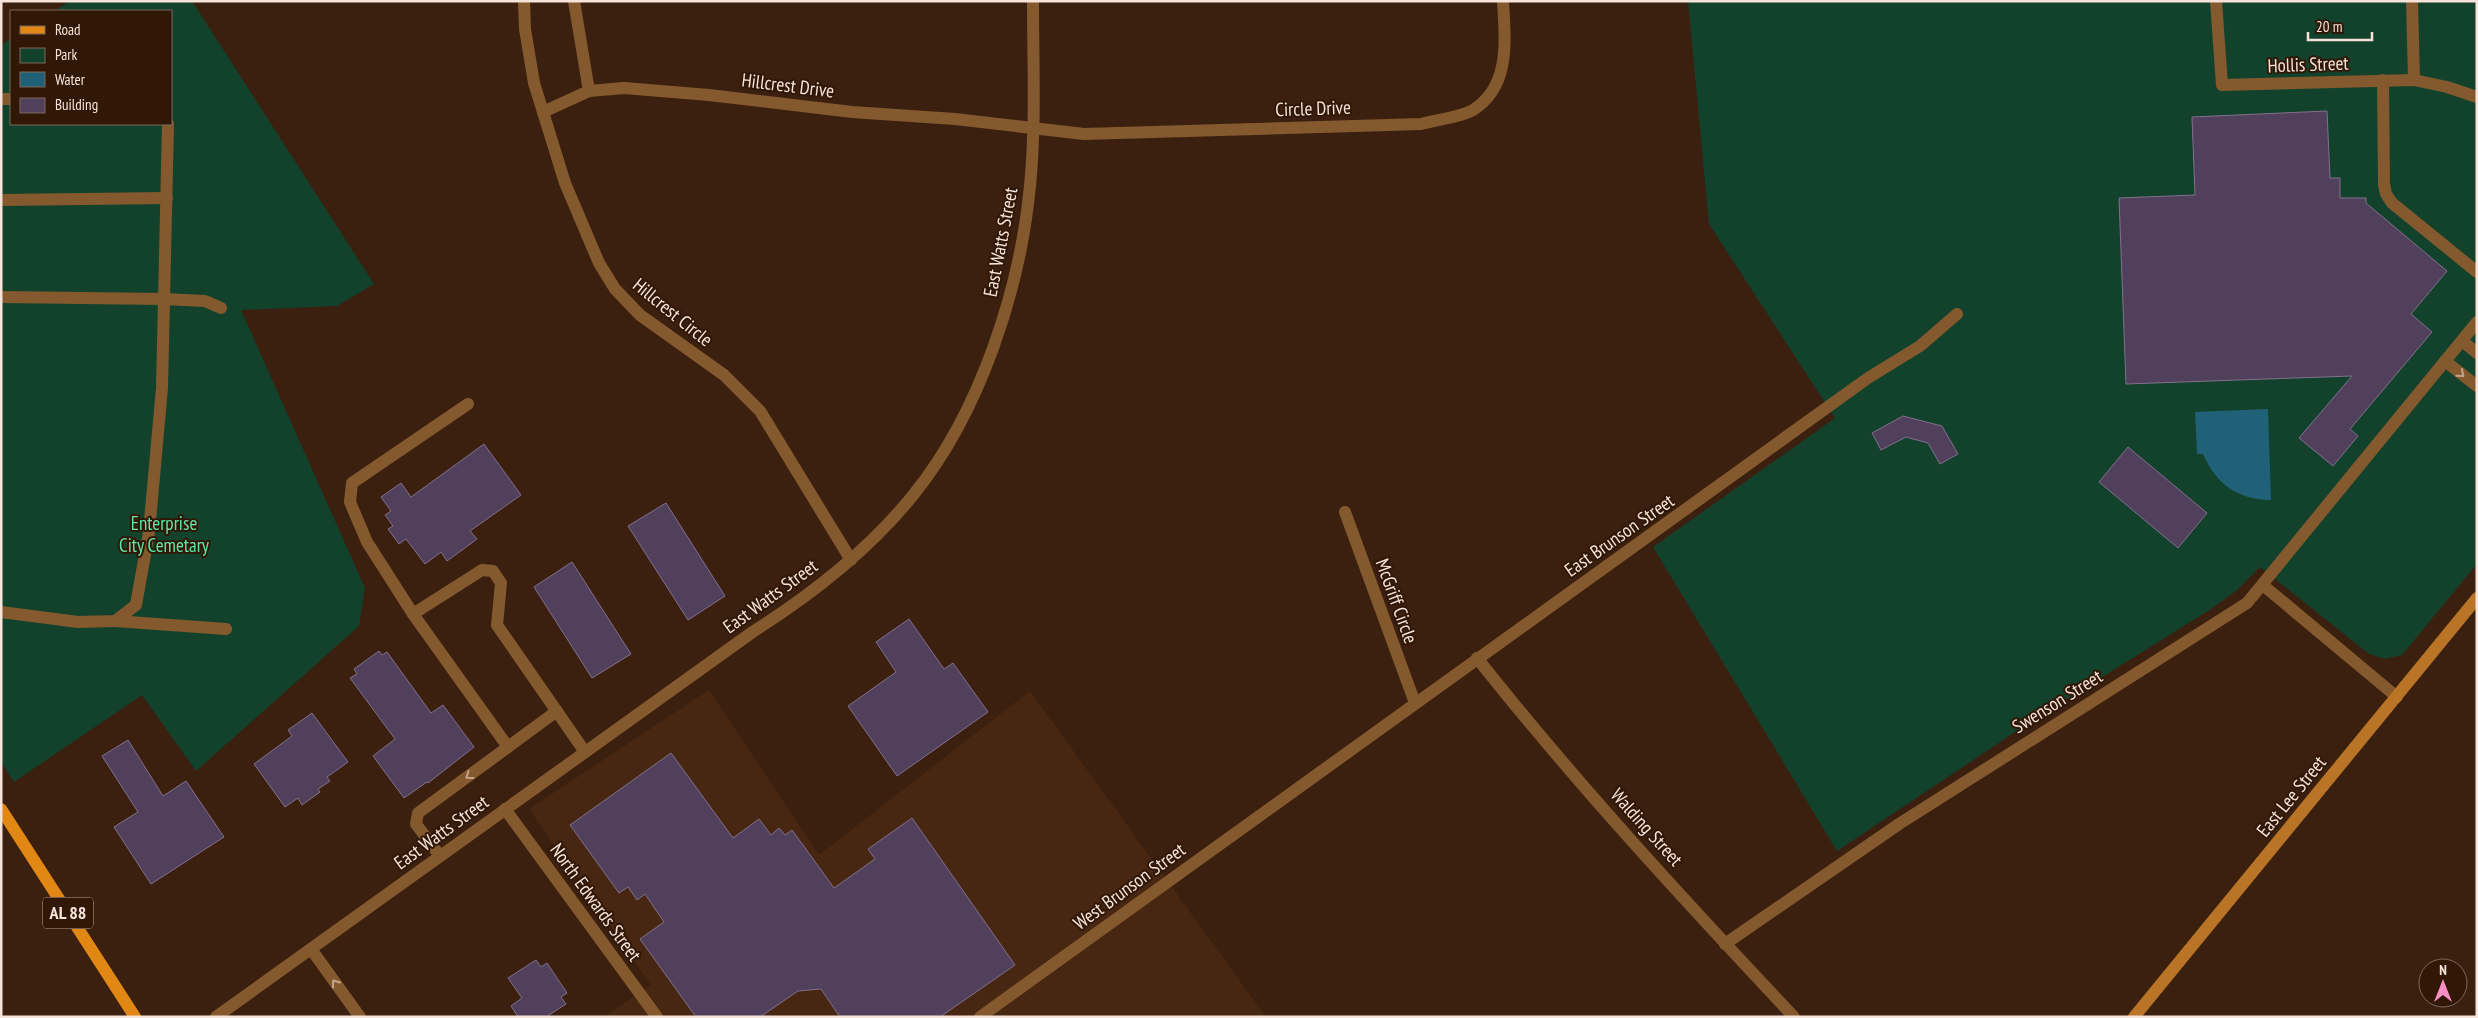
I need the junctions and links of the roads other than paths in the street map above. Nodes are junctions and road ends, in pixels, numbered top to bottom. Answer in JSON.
{"nodes":[{"id":1,"x":524,"y":1,"type":"edge"},
{"id":2,"x":574,"y":1,"type":"edge"},
{"id":3,"x":1033,"y":1,"type":"edge"},
{"id":4,"x":1503,"y":1,"type":"edge"},
{"id":5,"x":2216,"y":1,"type":"edge"},
{"id":6,"x":2412,"y":1,"type":"edge"},
{"id":7,"x":2383,"y":80,"type":"junction"},
{"id":8,"x":2414,"y":80,"type":"junction"},
{"id":9,"x":589,"y":91,"type":"junction"},
{"id":10,"x":2477,"y":97,"type":"edge"},
{"id":11,"x":543,"y":112,"type":"junction"},
{"id":12,"x":168,"y":125,"type":"edge"},
{"id":13,"x":1033,"y":130,"type":"junction"},
{"id":14,"x":167,"y":198,"type":"junction"},
{"id":15,"x":1,"y":200,"type":"edge"},
{"id":16,"x":2477,"y":272,"type":"edge"},
{"id":17,"x":1,"y":297,"type":"edge"},
{"id":18,"x":164,"y":299,"type":"junction"},
{"id":19,"x":221,"y":308,"type":"dead end"},
{"id":20,"x":1957,"y":314,"type":"dead end"},
{"id":21,"x":2477,"y":322,"type":"edge"},
{"id":22,"x":2462,"y":341,"type":"junction"},
{"id":23,"x":2477,"y":353,"type":"edge"},
{"id":24,"x":2445,"y":361,"type":"junction"},
{"id":25,"x":2477,"y":386,"type":"edge"},
{"id":26,"x":468,"y":404,"type":"dead end"},
{"id":27,"x":1345,"y":512,"type":"dead end"},
{"id":28,"x":851,"y":560,"type":"junction"},
{"id":29,"x":2264,"y":586,"type":"junction"},
{"id":30,"x":2477,"y":598,"type":"edge"},
{"id":31,"x":1,"y":612,"type":"edge"},
{"id":32,"x":413,"y":614,"type":"junction"},
{"id":33,"x":115,"y":621,"type":"junction"},
{"id":34,"x":226,"y":629,"type":"dead end"},
{"id":35,"x":1477,"y":658,"type":"junction"},
{"id":36,"x":2397,"y":697,"type":"junction"},
{"id":37,"x":1415,"y":703,"type":"junction"},
{"id":38,"x":557,"y":711,"type":"junction"},
{"id":39,"x":508,"y":747,"type":"junction"},
{"id":40,"x":585,"y":752,"type":"junction"},
{"id":41,"x":1300,"y":785,"type":"joint"},
{"id":42,"x":505,"y":809,"type":"junction"},
{"id":43,"x":1,"y":810,"type":"edge"},
{"id":44,"x":440,"y":856,"type":"junction"},
{"id":45,"x":1725,"y":944,"type":"junction"},
{"id":46,"x":310,"y":949,"type":"junction"},
{"id":47,"x":984,"y":1016,"type":"edge"},
{"id":48,"x":135,"y":1017,"type":"edge"},
{"id":49,"x":216,"y":1017,"type":"edge"},
{"id":50,"x":360,"y":1017,"type":"edge"},
{"id":51,"x":658,"y":1017,"type":"edge"},
{"id":52,"x":1794,"y":1017,"type":"edge"},
{"id":53,"x":2134,"y":1017,"type":"edge"}],
"edges":[{"from":1,"to":11,"type":"street","name":"Hillcrest Circle"},
{"from":2,"to":9,"type":"street"},
{"from":3,"to":13,"type":"street","name":"East Watts Street"},
{"from":4,"to":13,"type":"street","name":"Circle Drive"},
{"from":5,"to":7,"type":"street","name":"Hollis Street"},
{"from":6,"to":8,"type":"street"},
{"from":7,"to":8,"type":"street","name":"Hollis Street"},
{"from":7,"to":16,"type":"street"},
{"from":8,"to":10,"type":"street","name":"Hollis Street"},
{"from":9,"to":11,"type":"street","name":"Hillcrest Drive"},
{"from":9,"to":13,"type":"street","name":"Hillcrest Drive"},
{"from":11,"to":28,"type":"street","name":"Hillcrest Circle"},
{"from":12,"to":14,"type":"street"},
{"from":13,"to":28,"type":"street","name":"East Watts Street"},
{"from":14,"to":15,"type":"street"},
{"from":14,"to":18,"type":"street"},
{"from":17,"to":18,"type":"street"},
{"from":18,"to":19,"type":"street"},
{"from":18,"to":33,"type":"street"},
{"from":20,"to":35,"type":"street","name":"East Brunson Street"},
{"from":21,"to":22,"type":"street","name":"Swenson Street"},
{"from":22,"to":23,"type":"street"},
{"from":22,"to":24,"type":"street","name":"Swenson Street"},
{"from":24,"to":25,"type":"street","one_way":true},
{"from":24,"to":29,"type":"street","name":"Swenson Street"},
{"from":26,"to":32,"type":"street"},
{"from":27,"to":37,"type":"street","name":"McGriff Circle"},
{"from":28,"to":40,"type":"street","name":"East Watts Street"},
{"from":29,"to":36,"type":"street"},
{"from":29,"to":45,"type":"street","name":"Swenson Street"},
{"from":30,"to":36,"type":"main road","name":"East Lee Street"},
{"from":31,"to":33,"type":"street"},
{"from":32,"to":38,"type":"street"},
{"from":32,"to":39,"type":"street"},
{"from":33,"to":34,"type":"street"},
{"from":35,"to":37,"type":"street","name":"East Brunson Street"},
{"from":35,"to":45,"type":"street","name":"Walding Street"},
{"from":36,"to":53,"type":"main road","name":"East Lee Street"},
{"from":37,"to":41,"type":"street","name":"East Brunson Street"},
{"from":38,"to":39,"type":"street"},
{"from":38,"to":40,"type":"street"},
{"from":39,"to":44,"type":"street","one_way":true},
{"from":40,"to":42,"type":"street","name":"East Watts Street"},
{"from":41,"to":47,"type":"street","name":"West Brunson Street"},
{"from":42,"to":44,"type":"street","name":"East Watts Street"},
{"from":42,"to":51,"type":"street","name":"North Edwards Street"},
{"from":43,"to":48,"type":"main road","number":"AL 88"},
{"from":44,"to":46,"type":"street","name":"East Watts Street"},
{"from":45,"to":52,"type":"street","name":"Walding Street"},
{"from":46,"to":49,"type":"street","name":"East Watts Street"},
{"from":50,"to":46,"type":"street","one_way":true}]}
